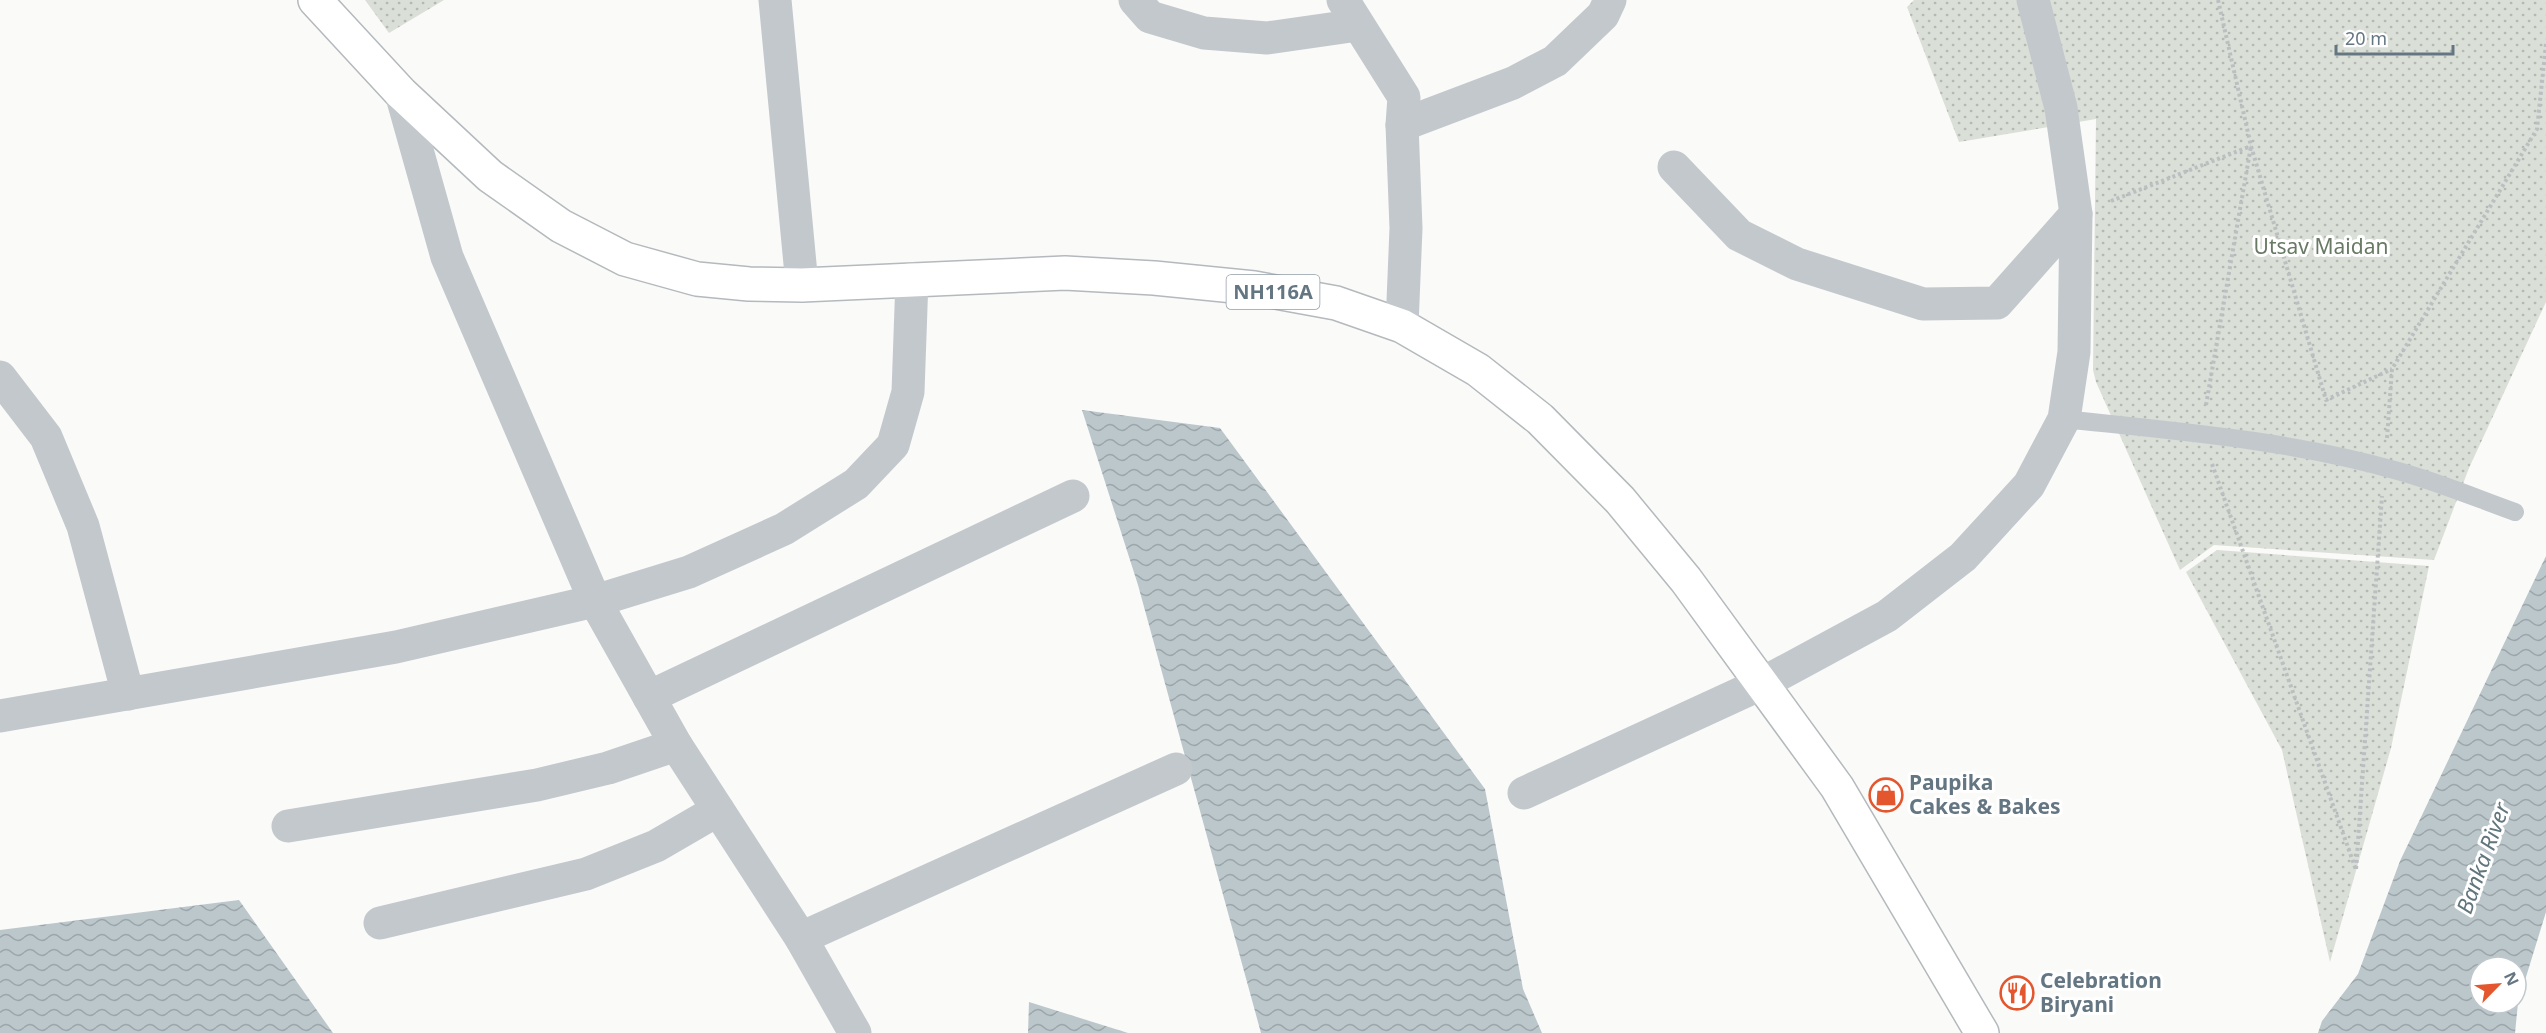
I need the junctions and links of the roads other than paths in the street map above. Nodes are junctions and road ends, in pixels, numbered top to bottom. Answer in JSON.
{"nodes":[{"id":1,"x":315,"y":0,"type":"edge"},
{"id":2,"x":775,"y":0,"type":"edge"},
{"id":3,"x":1135,"y":0,"type":"edge"},
{"id":4,"x":1610,"y":0,"type":"edge"},
{"id":5,"x":2033,"y":0,"type":"edge"},
{"id":6,"x":1351,"y":12,"type":"edge"},
{"id":7,"x":401,"y":93,"type":"junction"},
{"id":8,"x":1402,"y":124,"type":"junction"},
{"id":9,"x":1674,"y":167,"type":"dead end"},
{"id":10,"x":2076,"y":214,"type":"junction"},
{"id":11,"x":912,"y":279,"type":"junction"},
{"id":12,"x":802,"y":285,"type":"junction"},
{"id":13,"x":1402,"y":326,"type":"junction"},
{"id":14,"x":0,"y":377,"type":"edge"},
{"id":15,"x":2064,"y":418,"type":"junction"},
{"id":16,"x":1073,"y":496,"type":"dead end"},
{"id":17,"x":2515,"y":512,"type":"dead end"},
{"id":18,"x":595,"y":601,"type":"junction"},
{"id":19,"x":1763,"y":683,"type":"junction"},
{"id":20,"x":128,"y":694,"type":"junction"},
{"id":21,"x":649,"y":697,"type":"junction"},
{"id":22,"x":0,"y":716,"type":"edge"},
{"id":23,"x":676,"y":745,"type":"junction"},
{"id":24,"x":1176,"y":769,"type":"dead end"},
{"id":25,"x":1524,"y":793,"type":"dead end"},
{"id":26,"x":718,"y":810,"type":"junction"},
{"id":27,"x":288,"y":826,"type":"dead end"},
{"id":28,"x":380,"y":923,"type":"dead end"},
{"id":29,"x":801,"y":938,"type":"junction"},
{"id":30,"x":855,"y":1033,"type":"edge"},
{"id":31,"x":1982,"y":1033,"type":"edge"}],
"edges":[{"from":1,"to":7,"type":"highway","number":"NH116A"},
{"from":2,"to":12,"type":"street"},
{"from":3,"to":6,"type":"street"},
{"from":4,"to":8,"type":"street"},
{"from":5,"to":10,"type":"street"},
{"from":6,"to":8,"type":"street"},
{"from":7,"to":12,"type":"highway","number":"NH116A"},
{"from":7,"to":18,"type":"street"},
{"from":8,"to":13,"type":"street"},
{"from":9,"to":10,"type":"street"},
{"from":10,"to":15,"type":"street"},
{"from":11,"to":12,"type":"highway","number":"NH116A"},
{"from":11,"to":13,"type":"highway","number":"NH116A"},
{"from":11,"to":18,"type":"street"},
{"from":13,"to":19,"type":"highway","number":"NH116A"},
{"from":14,"to":20,"type":"street"},
{"from":15,"to":17,"type":"lane"},
{"from":15,"to":19,"type":"street"},
{"from":16,"to":21,"type":"street"},
{"from":18,"to":20,"type":"street"},
{"from":18,"to":21,"type":"street"},
{"from":19,"to":25,"type":"street"},
{"from":19,"to":31,"type":"highway","number":"NH116A"},
{"from":20,"to":22,"type":"street"},
{"from":21,"to":23,"type":"street"},
{"from":23,"to":26,"type":"street"},
{"from":23,"to":27,"type":"street"},
{"from":24,"to":29,"type":"street"},
{"from":26,"to":28,"type":"street"},
{"from":26,"to":29,"type":"street"},
{"from":29,"to":30,"type":"street"}]}
